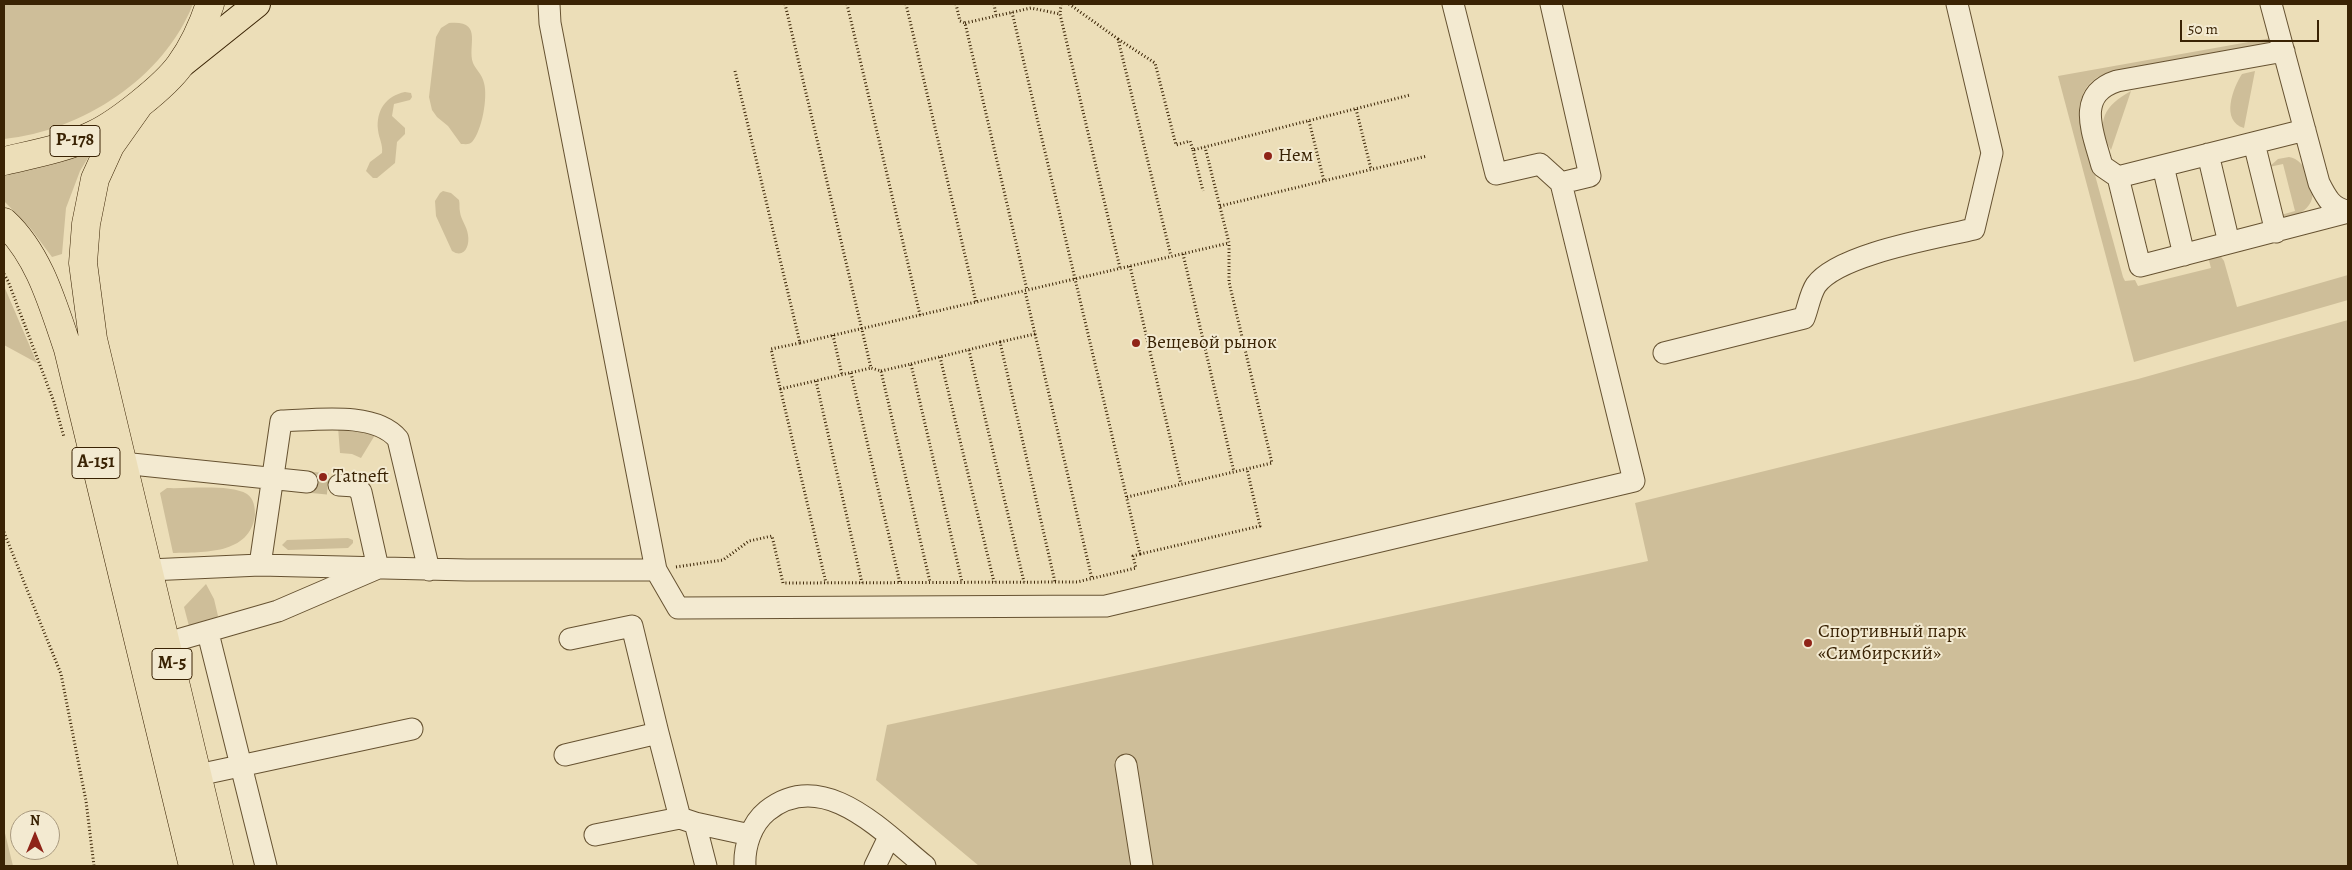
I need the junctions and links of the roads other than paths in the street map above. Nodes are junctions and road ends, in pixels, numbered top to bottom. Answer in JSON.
{"nodes":[{"id":1,"x":210,"y":4,"type":"edge"},
{"id":2,"x":258,"y":4,"type":"edge"},
{"id":3,"x":549,"y":4,"type":"edge"},
{"id":4,"x":1453,"y":4,"type":"edge"},
{"id":5,"x":1551,"y":4,"type":"edge"},
{"id":6,"x":1957,"y":4,"type":"edge"},
{"id":7,"x":2271,"y":4,"type":"edge"},
{"id":8,"x":2284,"y":51,"type":"junction"},
{"id":9,"x":179,"y":66,"type":"junction"},
{"id":10,"x":139,"y":104,"type":"junction"},
{"id":11,"x":2305,"y":130,"type":"junction"},
{"id":12,"x":2254,"y":143,"type":"junction"},
{"id":13,"x":2208,"y":154,"type":"junction"},
{"id":14,"x":4,"y":161,"type":"edge"},
{"id":15,"x":2164,"y":166,"type":"junction"},
{"id":16,"x":2118,"y":177,"type":"junction"},
{"id":17,"x":1561,"y":183,"type":"junction"},
{"id":18,"x":2348,"y":211,"type":"edge"},
{"id":19,"x":4,"y":222,"type":"edge"},
{"id":20,"x":2276,"y":232,"type":"junction"},
{"id":21,"x":2229,"y":244,"type":"junction"},
{"id":22,"x":2184,"y":255,"type":"junction"},
{"id":23,"x":1664,"y":353,"type":"dead end"},
{"id":24,"x":122,"y":463,"type":"junction"},
{"id":25,"x":272,"y":480,"type":"junction"},
{"id":26,"x":308,"y":482,"type":"tunnel mouth"},
{"id":27,"x":339,"y":485,"type":"tunnel mouth"},
{"id":28,"x":260,"y":565,"type":"junction"},
{"id":29,"x":378,"y":568,"type":"junction"},
{"id":30,"x":149,"y":570,"type":"junction"},
{"id":31,"x":429,"y":570,"type":"junction"},
{"id":32,"x":656,"y":570,"type":"junction"},
{"id":33,"x":208,"y":633,"type":"junction"},
{"id":34,"x":570,"y":638,"type":"dead end"},
{"id":35,"x":167,"y":643,"type":"junction"},
{"id":36,"x":412,"y":728,"type":"dead end"},
{"id":37,"x":658,"y":733,"type":"junction"},
{"id":38,"x":565,"y":755,"type":"dead end"},
{"id":39,"x":239,"y":765,"type":"junction"},
{"id":40,"x":1126,"y":765,"type":"dead end"},
{"id":41,"x":198,"y":775,"type":"junction"},
{"id":42,"x":688,"y":820,"type":"junction"},
{"id":43,"x":595,"y":836,"type":"dead end"},
{"id":44,"x":750,"y":836,"type":"junction"},
{"id":45,"x":889,"y":837,"type":"junction"},
{"id":46,"x":919,"y":862,"type":"edge"},
{"id":47,"x":193,"y":866,"type":"edge"},
{"id":48,"x":219,"y":866,"type":"edge"},
{"id":49,"x":266,"y":866,"type":"edge"},
{"id":50,"x":706,"y":866,"type":"edge"},
{"id":51,"x":745,"y":866,"type":"edge"},
{"id":52,"x":875,"y":866,"type":"edge"},
{"id":53,"x":1142,"y":866,"type":"edge"}],
"edges":[{"from":1,"to":9,"type":"highway"},
{"from":2,"to":9,"type":"main road"},
{"from":3,"to":32,"type":"street"},
{"from":4,"to":17,"type":"street"},
{"from":5,"to":17,"type":"street"},
{"from":6,"to":23,"type":"street"},
{"from":7,"to":8,"type":"street"},
{"from":8,"to":11,"type":"street"},
{"from":8,"to":16,"type":"street"},
{"from":9,"to":10,"type":"highway","number":"Р-178"},
{"from":10,"to":14,"type":"highway","number":"Р-178"},
{"from":10,"to":24,"type":"highway","number":"А-151"},
{"from":11,"to":12,"type":"street"},
{"from":11,"to":18,"type":"street"},
{"from":12,"to":13,"type":"street"},
{"from":12,"to":20,"type":"street"},
{"from":13,"to":15,"type":"street"},
{"from":13,"to":21,"type":"street"},
{"from":15,"to":16,"type":"street"},
{"from":15,"to":22,"type":"street"},
{"from":16,"to":22,"type":"street"},
{"from":17,"to":32,"type":"street"},
{"from":18,"to":20,"type":"street"},
{"from":19,"to":47,"type":"highway","number":"А-151"},
{"from":20,"to":21,"type":"street"},
{"from":21,"to":22,"type":"street"},
{"from":24,"to":25,"type":"street"},
{"from":24,"to":30,"type":"highway","number":"М-5"},
{"from":25,"to":26,"type":"street"},
{"from":25,"to":28,"type":"street"},
{"from":25,"to":31,"type":"street"},
{"from":27,"to":29,"type":"street"},
{"from":28,"to":29,"type":"street"},
{"from":28,"to":30,"type":"street"},
{"from":29,"to":31,"type":"street"},
{"from":29,"to":33,"type":"street"},
{"from":30,"to":35,"type":"highway","number":"М-5"},
{"from":31,"to":32,"type":"street"},
{"from":33,"to":35,"type":"street"},
{"from":33,"to":39,"type":"street"},
{"from":34,"to":37,"type":"street"},
{"from":35,"to":41,"type":"highway","number":"М-5"},
{"from":36,"to":39,"type":"street"},
{"from":37,"to":38,"type":"street"},
{"from":37,"to":42,"type":"street"},
{"from":39,"to":41,"type":"street"},
{"from":39,"to":49,"type":"street"},
{"from":40,"to":53,"type":"street"},
{"from":41,"to":48,"type":"highway","number":"М-5"},
{"from":42,"to":43,"type":"street"},
{"from":42,"to":44,"type":"street"},
{"from":42,"to":50,"type":"street"},
{"from":44,"to":45,"type":"street"},
{"from":44,"to":51,"type":"street"},
{"from":45,"to":46,"type":"street"},
{"from":45,"to":52,"type":"street"}]}
